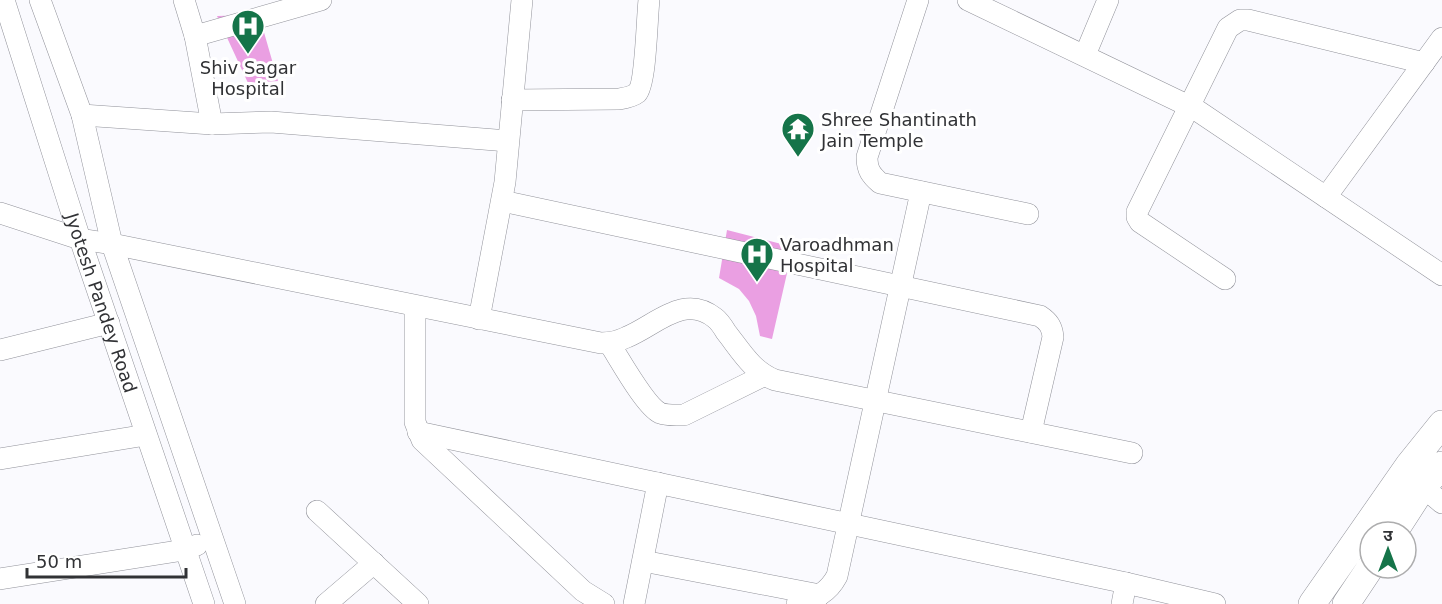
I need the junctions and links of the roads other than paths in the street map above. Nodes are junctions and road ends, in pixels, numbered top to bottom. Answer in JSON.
{"nodes":[{"id":1,"x":4,"y":0,"type":"edge"},
{"id":2,"x":40,"y":0,"type":"edge"},
{"id":3,"x":184,"y":0,"type":"edge"},
{"id":4,"x":321,"y":0,"type":"edge"},
{"id":5,"x":522,"y":0,"type":"edge"},
{"id":6,"x":649,"y":0,"type":"edge"},
{"id":7,"x":918,"y":0,"type":"edge"},
{"id":8,"x":968,"y":0,"type":"edge"},
{"id":9,"x":1108,"y":0,"type":"edge"},
{"id":10,"x":195,"y":36,"type":"junction"},
{"id":11,"x":1442,"y":38,"type":"edge"},
{"id":12,"x":1085,"y":55,"type":"junction"},
{"id":13,"x":1424,"y":63,"type":"junction"},
{"id":14,"x":512,"y":100,"type":"junction"},
{"id":15,"x":1191,"y":107,"type":"junction"},
{"id":16,"x":82,"y":115,"type":"junction"},
{"id":17,"x":212,"y":124,"type":"junction"},
{"id":18,"x":508,"y":141,"type":"junction"},
{"id":19,"x":921,"y":192,"type":"junction"},
{"id":20,"x":1326,"y":197,"type":"junction"},
{"id":21,"x":502,"y":201,"type":"junction"},
{"id":22,"x":0,"y":213,"type":"edge"},
{"id":23,"x":1028,"y":214,"type":"dead end"},
{"id":24,"x":80,"y":239,"type":"junction"},
{"id":25,"x":112,"y":244,"type":"junction"},
{"id":26,"x":1442,"y":275,"type":"edge"},
{"id":27,"x":1225,"y":279,"type":"dead end"},
{"id":28,"x":900,"y":286,"type":"junction"},
{"id":29,"x":415,"y":306,"type":"junction"},
{"id":30,"x":479,"y":319,"type":"junction"},
{"id":31,"x":109,"y":323,"type":"junction"},
{"id":32,"x":609,"y":343,"type":"junction"},
{"id":33,"x":0,"y":350,"type":"edge"},
{"id":34,"x":764,"y":375,"type":"junction"},
{"id":35,"x":876,"y":401,"type":"junction"},
{"id":36,"x":1442,"y":424,"type":"edge"},
{"id":37,"x":418,"y":432,"type":"junction"},
{"id":38,"x":1031,"y":432,"type":"junction"},
{"id":39,"x":146,"y":435,"type":"junction"},
{"id":40,"x":1132,"y":453,"type":"dead end"},
{"id":41,"x":0,"y":459,"type":"edge"},
{"id":42,"x":1442,"y":465,"type":"edge"},
{"id":43,"x":658,"y":483,"type":"junction"},
{"id":44,"x":1432,"y":495,"type":"edge"},
{"id":45,"x":317,"y":511,"type":"dead end"},
{"id":46,"x":1406,"y":520,"type":"edge"},
{"id":47,"x":850,"y":524,"type":"junction"},
{"id":48,"x":213,"y":540,"type":"junction"},
{"id":49,"x":184,"y":550,"type":"junction"},
{"id":50,"x":642,"y":561,"type":"junction"},
{"id":51,"x":374,"y":563,"type":"junction"},
{"id":52,"x":0,"y":579,"type":"edge"},
{"id":53,"x":1362,"y":580,"type":"edge"},
{"id":54,"x":1126,"y":583,"type":"junction"},
{"id":55,"x":820,"y":595,"type":"junction"},
{"id":56,"x":204,"y":604,"type":"edge"},
{"id":57,"x":235,"y":604,"type":"edge"},
{"id":58,"x":326,"y":604,"type":"edge"},
{"id":59,"x":418,"y":604,"type":"edge"},
{"id":60,"x":604,"y":604,"type":"edge"},
{"id":61,"x":634,"y":604,"type":"edge"},
{"id":62,"x":797,"y":604,"type":"edge"},
{"id":63,"x":1122,"y":604,"type":"edge"},
{"id":64,"x":1215,"y":604,"type":"edge"},
{"id":65,"x":1312,"y":604,"type":"edge"},
{"id":66,"x":1346,"y":604,"type":"edge"}],
"edges":[{"from":1,"to":24,"type":"street","name":"Jyotesh Pandey Road"},
{"from":2,"to":16,"type":"street","name":"Jyotesh Pandey Road"},
{"from":3,"to":10,"type":"street"},
{"from":4,"to":10,"type":"street"},
{"from":5,"to":14,"type":"street"},
{"from":6,"to":14,"type":"street"},
{"from":7,"to":19,"type":"street"},
{"from":8,"to":12,"type":"street"},
{"from":9,"to":12,"type":"street"},
{"from":10,"to":17,"type":"street"},
{"from":11,"to":13,"type":"street"},
{"from":12,"to":15,"type":"street"},
{"from":13,"to":15,"type":"street"},
{"from":13,"to":20,"type":"street"},
{"from":14,"to":18,"type":"street"},
{"from":15,"to":20,"type":"street"},
{"from":15,"to":27,"type":"street"},
{"from":16,"to":17,"type":"street"},
{"from":16,"to":25,"type":"street","name":"Jyotesh Pandey Road"},
{"from":17,"to":18,"type":"street"},
{"from":18,"to":21,"type":"street"},
{"from":19,"to":23,"type":"street"},
{"from":19,"to":28,"type":"street"},
{"from":20,"to":26,"type":"street"},
{"from":21,"to":28,"type":"street"},
{"from":21,"to":30,"type":"street"},
{"from":22,"to":24,"type":"street"},
{"from":24,"to":25,"type":"street"},
{"from":24,"to":31,"type":"street","name":"Jyotesh Pandey Road"},
{"from":25,"to":29,"type":"street"},
{"from":25,"to":48,"type":"street","name":"Jyotesh Pandey Road"},
{"from":28,"to":35,"type":"street"},
{"from":28,"to":38,"type":"street"},
{"from":29,"to":30,"type":"street"},
{"from":29,"to":37,"type":"street"},
{"from":30,"to":32,"type":"street"},
{"from":31,"to":33,"type":"street"},
{"from":31,"to":39,"type":"street","name":"Jyotesh Pandey Road"},
{"from":32,"to":34,"type":"street"},
{"from":32,"to":34,"type":"street"},
{"from":34,"to":35,"type":"street"},
{"from":35,"to":38,"type":"street"},
{"from":35,"to":47,"type":"street"},
{"from":36,"to":65,"type":"main road"},
{"from":37,"to":43,"type":"street"},
{"from":37,"to":60,"type":"street"},
{"from":38,"to":40,"type":"street"},
{"from":39,"to":41,"type":"street"},
{"from":39,"to":49,"type":"street","name":"Jyotesh Pandey Road"},
{"from":42,"to":44,"type":"main road"},
{"from":43,"to":47,"type":"street"},
{"from":43,"to":50,"type":"street"},
{"from":44,"to":46,"type":"main road"},
{"from":45,"to":51,"type":"street"},
{"from":47,"to":54,"type":"street"},
{"from":47,"to":55,"type":"street"},
{"from":48,"to":49,"type":"street"},
{"from":48,"to":57,"type":"street","name":"Jyotesh Pandey Road"},
{"from":49,"to":52,"type":"street"},
{"from":49,"to":56,"type":"street","name":"Jyotesh Pandey Road"},
{"from":50,"to":55,"type":"street"},
{"from":50,"to":61,"type":"street"},
{"from":51,"to":58,"type":"street"},
{"from":51,"to":59,"type":"street"},
{"from":53,"to":66,"type":"main road"},
{"from":54,"to":63,"type":"street"},
{"from":54,"to":64,"type":"street"},
{"from":55,"to":62,"type":"street"}]}
